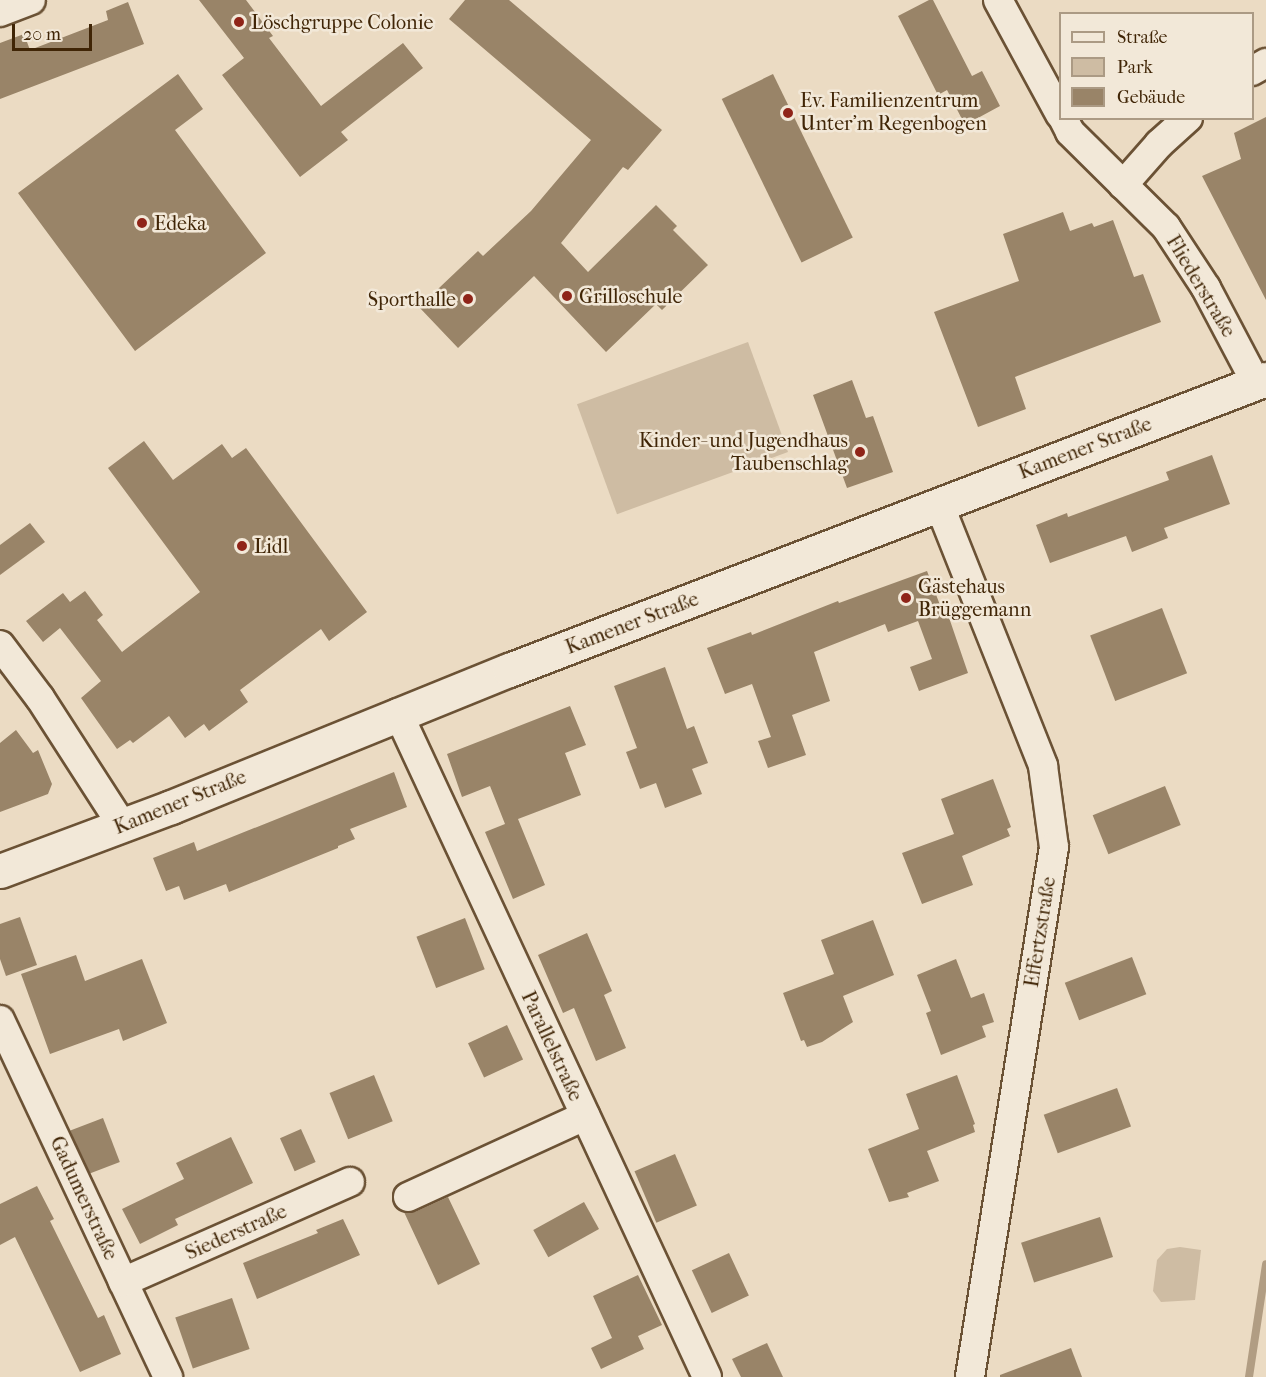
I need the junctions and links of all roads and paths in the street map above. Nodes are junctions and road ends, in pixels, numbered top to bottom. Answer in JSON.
{"nodes":[{"id":1,"x":31,"y":0,"type":"edge"},
{"id":2,"x":998,"y":0,"type":"edge"},
{"id":3,"x":0,"y":12,"type":"edge"},
{"id":4,"x":1059,"y":112,"type":"edge"},
{"id":5,"x":1064,"y":120,"type":"edge"},
{"id":6,"x":1186,"y":120,"type":"edge"},
{"id":7,"x":1123,"y":185,"type":"junction"},
{"id":8,"x":1261,"y":381,"type":"edge"},
{"id":9,"x":939,"y":504,"type":"junction"},
{"id":10,"x":0,"y":645,"type":"edge"},
{"id":11,"x":398,"y":713,"type":"junction"},
{"id":12,"x":122,"y":825,"type":"junction"},
{"id":13,"x":0,"y":871,"type":"edge"},
{"id":14,"x":0,"y":1020,"type":"edge"},
{"id":15,"x":585,"y":1116,"type":"junction"},
{"id":16,"x":350,"y":1182,"type":"dead end"},
{"id":17,"x":408,"y":1197,"type":"dead end"},
{"id":18,"x":123,"y":1282,"type":"junction"},
{"id":19,"x":168,"y":1377,"type":"edge"},
{"id":20,"x":707,"y":1377,"type":"edge"},
{"id":21,"x":970,"y":1377,"type":"edge"}],
"edges":[{"from":1,"to":3,"type":"street"},
{"from":2,"to":4,"type":"street"},
{"from":5,"to":7,"type":"street","name":"Fliederstraße"},
{"from":6,"to":7,"type":"street"},
{"from":7,"to":8,"type":"street","name":"Fliederstraße"},
{"from":8,"to":9,"type":"main road","name":"Kamener Straße"},
{"from":9,"to":11,"type":"main road","name":"Kamener Straße"},
{"from":9,"to":21,"type":"street","name":"Effertzstraße"},
{"from":10,"to":12,"type":"street"},
{"from":11,"to":12,"type":"main road","name":"Kamener Straße"},
{"from":11,"to":15,"type":"street","name":"Parallelstraße"},
{"from":12,"to":13,"type":"main road","name":"Kamener Straße"},
{"from":14,"to":18,"type":"street","name":"Gadumerstraße"},
{"from":15,"to":17,"type":"street"},
{"from":15,"to":20,"type":"street","name":"Parallelstraße"},
{"from":16,"to":18,"type":"street","name":"Siederstraße"},
{"from":18,"to":19,"type":"street","name":"Gadumerstraße"}]}
